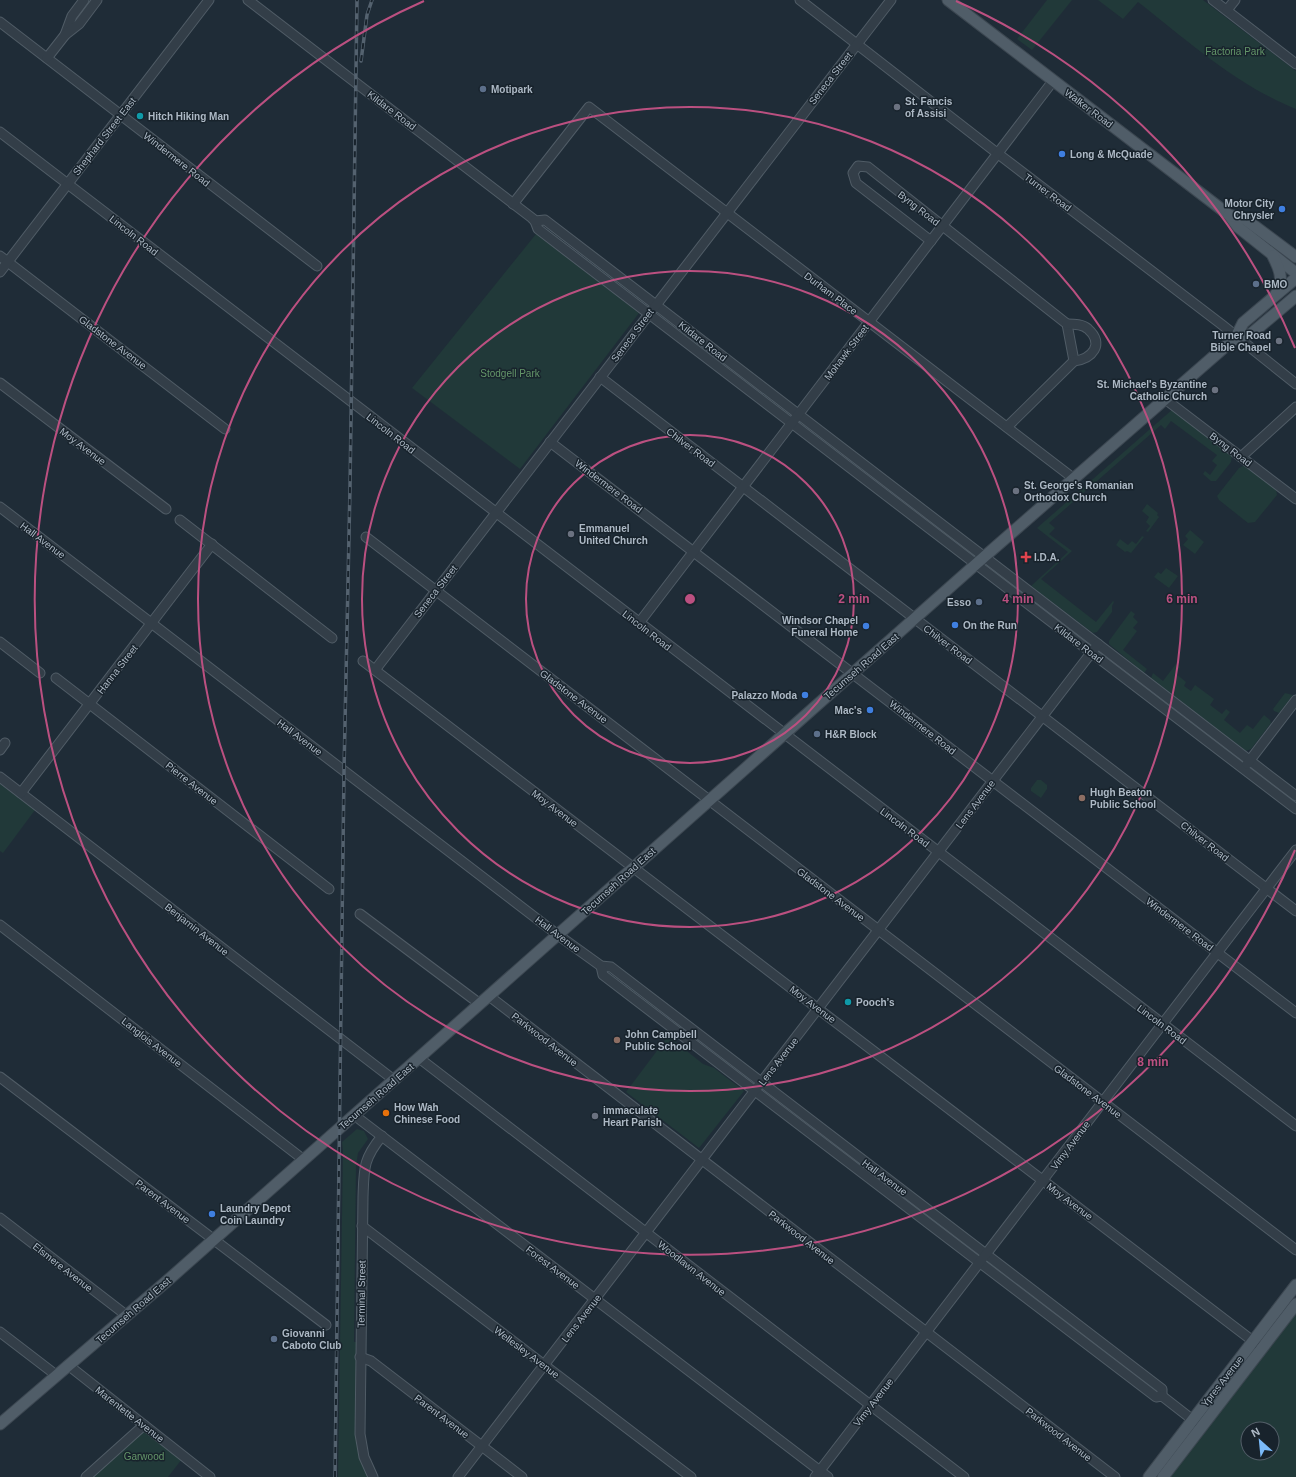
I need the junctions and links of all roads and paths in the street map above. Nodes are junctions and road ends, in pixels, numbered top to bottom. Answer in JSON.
{"nodes":[{"id":1,"x":84,"y":0,"type":"edge"},
{"id":2,"x":97,"y":0,"type":"edge"},
{"id":3,"x":209,"y":0,"type":"edge"},
{"id":4,"x":248,"y":0,"type":"edge"},
{"id":5,"x":800,"y":0,"type":"edge"},
{"id":6,"x":890,"y":0,"type":"edge"},
{"id":7,"x":948,"y":0,"type":"edge"},
{"id":8,"x":1213,"y":0,"type":"edge"},
{"id":9,"x":1235,"y":0,"type":"edge"},
{"id":10,"x":1227,"y":10,"type":"junction"},
{"id":11,"x":0,"y":22,"type":"edge"},
{"id":12,"x":65,"y":35,"type":"junction"},
{"id":13,"x":856,"y":44,"type":"junction"},
{"id":14,"x":47,"y":58,"type":"junction"},
{"id":15,"x":1296,"y":64,"type":"edge"},
{"id":16,"x":1053,"y":80,"type":"junction"},
{"id":17,"x":121,"y":115,"type":"junction"},
{"id":18,"x":0,"y":132,"type":"edge"},
{"id":19,"x":998,"y":153,"type":"junction"},
{"id":20,"x":67,"y":184,"type":"junction"},
{"id":21,"x":513,"y":204,"type":"junction"},
{"id":22,"x":726,"y":212,"type":"junction"},
{"id":23,"x":1230,"y":215,"type":"junction"},
{"id":24,"x":535,"y":221,"type":"junction"},
{"id":25,"x":942,"y":226,"type":"junction"},
{"id":26,"x":931,"y":241,"type":"junction"},
{"id":27,"x":1271,"y":253,"type":"junction"},
{"id":28,"x":0,"y":256,"type":"edge"},
{"id":29,"x":1296,"y":257,"type":"edge"},
{"id":30,"x":8,"y":262,"type":"junction"},
{"id":31,"x":317,"y":266,"type":"dead end"},
{"id":32,"x":0,"y":272,"type":"edge"},
{"id":33,"x":1296,"y":273,"type":"edge"},
{"id":34,"x":1296,"y":278,"type":"edge"},
{"id":35,"x":1276,"y":295,"type":"junction"},
{"id":36,"x":1296,"y":296,"type":"edge"},
{"id":37,"x":1296,"y":301,"type":"edge"},
{"id":38,"x":656,"y":305,"type":"junction"},
{"id":39,"x":1284,"y":306,"type":"junction"},
{"id":40,"x":649,"y":313,"type":"junction"},
{"id":41,"x":869,"y":322,"type":"junction"},
{"id":42,"x":1067,"y":324,"type":"junction"},
{"id":43,"x":1236,"y":337,"type":"junction"},
{"id":44,"x":1074,"y":362,"type":"junction"},
{"id":45,"x":600,"y":377,"type":"junction"},
{"id":46,"x":0,"y":383,"type":"edge"},
{"id":47,"x":1296,"y":384,"type":"edge"},
{"id":48,"x":1165,"y":399,"type":"junction"},
{"id":49,"x":1296,"y":407,"type":"edge"},
{"id":50,"x":798,"y":414,"type":"junction"},
{"id":51,"x":791,"y":423,"type":"junction"},
{"id":52,"x":1007,"y":427,"type":"junction"},
{"id":53,"x":225,"y":429,"type":"dead end"},
{"id":54,"x":550,"y":442,"type":"junction"},
{"id":55,"x":1241,"y":457,"type":"junction"},
{"id":56,"x":868,"y":468,"type":"junction"},
{"id":57,"x":862,"y":477,"type":"junction"},
{"id":58,"x":1073,"y":478,"type":"junction"},
{"id":59,"x":743,"y":486,"type":"junction"},
{"id":60,"x":1296,"y":499,"type":"edge"},
{"id":61,"x":0,"y":508,"type":"edge"},
{"id":62,"x":166,"y":509,"type":"dead end"},
{"id":63,"x":495,"y":513,"type":"junction"},
{"id":64,"x":180,"y":520,"type":"dead end"},
{"id":65,"x":366,"y":537,"type":"dead end"},
{"id":66,"x":212,"y":544,"type":"junction"},
{"id":67,"x":694,"y":551,"type":"junction"},
{"id":68,"x":980,"y":560,"type":"junction"},
{"id":69,"x":436,"y":590,"type":"junction"},
{"id":70,"x":915,"y":619,"type":"junction"},
{"id":71,"x":639,"y":623,"type":"junction"},
{"id":72,"x":152,"y":624,"type":"junction"},
{"id":73,"x":332,"y":638,"type":"dead end"},
{"id":74,"x":0,"y":642,"type":"edge"},
{"id":75,"x":1098,"y":644,"type":"junction"},
{"id":76,"x":1092,"y":653,"type":"junction"},
{"id":77,"x":363,"y":661,"type":"dead end"},
{"id":78,"x":375,"y":670,"type":"junction"},
{"id":79,"x":40,"y":673,"type":"dead end"},
{"id":80,"x":853,"y":673,"type":"junction"},
{"id":81,"x":56,"y":678,"type":"dead end"},
{"id":82,"x":1296,"y":700,"type":"edge"},
{"id":83,"x":90,"y":704,"type":"junction"},
{"id":84,"x":1042,"y":717,"type":"junction"},
{"id":85,"x":784,"y":735,"type":"junction"},
{"id":86,"x":1250,"y":760,"type":"junction"},
{"id":87,"x":1243,"y":768,"type":"junction"},
{"id":88,"x":0,"y":777,"type":"edge"},
{"id":89,"x":993,"y":781,"type":"junction"},
{"id":90,"x":21,"y":793,"type":"junction"},
{"id":91,"x":1296,"y":796,"type":"edge"},
{"id":92,"x":710,"y":800,"type":"junction"},
{"id":93,"x":1296,"y":809,"type":"edge"},
{"id":94,"x":1296,"y":850,"type":"edge"},
{"id":95,"x":938,"y":853,"type":"junction"},
{"id":96,"x":634,"y":868,"type":"junction"},
{"id":97,"x":329,"y":888,"type":"dead end"},
{"id":98,"x":1266,"y":888,"type":"junction"},
{"id":99,"x":1296,"y":911,"type":"edge"},
{"id":100,"x":360,"y":914,"type":"dead end"},
{"id":101,"x":0,"y":925,"type":"edge"},
{"id":102,"x":879,"y":930,"type":"junction"},
{"id":103,"x":558,"y":935,"type":"junction"},
{"id":104,"x":1217,"y":953,"type":"junction"},
{"id":105,"x":601,"y":966,"type":"junction"},
{"id":106,"x":489,"y":996,"type":"junction"},
{"id":107,"x":480,"y":1004,"type":"junction"},
{"id":108,"x":818,"y":1008,"type":"junction"},
{"id":109,"x":1296,"y":1013,"type":"edge"},
{"id":110,"x":1162,"y":1024,"type":"junction"},
{"id":111,"x":419,"y":1058,"type":"junction"},
{"id":112,"x":0,"y":1077,"type":"edge"},
{"id":113,"x":394,"y":1080,"type":"junction"},
{"id":114,"x":762,"y":1082,"type":"junction"},
{"id":115,"x":755,"y":1091,"type":"junction"},
{"id":116,"x":1103,"y":1102,"type":"junction"},
{"id":117,"x":354,"y":1115,"type":"junction"},
{"id":118,"x":1296,"y":1126,"type":"edge"},
{"id":119,"x":382,"y":1136,"type":"junction"},
{"id":120,"x":304,"y":1160,"type":"junction"},
{"id":121,"x":702,"y":1160,"type":"junction"},
{"id":122,"x":1043,"y":1180,"type":"junction"},
{"id":123,"x":0,"y":1218,"type":"edge"},
{"id":124,"x":362,"y":1226,"type":"junction"},
{"id":125,"x":646,"y":1233,"type":"junction"},
{"id":126,"x":213,"y":1240,"type":"junction"},
{"id":127,"x":1296,"y":1250,"type":"edge"},
{"id":128,"x":986,"y":1254,"type":"junction"},
{"id":129,"x":980,"y":1263,"type":"junction"},
{"id":130,"x":1296,"y":1286,"type":"edge"},
{"id":131,"x":595,"y":1299,"type":"junction"},
{"id":132,"x":1296,"y":1304,"type":"edge"},
{"id":133,"x":126,"y":1315,"type":"junction"},
{"id":134,"x":326,"y":1325,"type":"dead end"},
{"id":135,"x":0,"y":1332,"type":"edge"},
{"id":136,"x":926,"y":1332,"type":"junction"},
{"id":137,"x":1258,"y":1344,"type":"junction"},
{"id":138,"x":360,"y":1356,"type":"junction"},
{"id":139,"x":68,"y":1365,"type":"junction"},
{"id":140,"x":544,"y":1365,"type":"junction"},
{"id":141,"x":56,"y":1375,"type":"junction"},
{"id":142,"x":1162,"y":1396,"type":"junction"},
{"id":143,"x":870,"y":1405,"type":"junction"},
{"id":144,"x":1197,"y":1423,"type":"junction"},
{"id":145,"x":0,"y":1424,"type":"edge"},
{"id":146,"x":144,"y":1425,"type":"junction"},
{"id":147,"x":482,"y":1446,"type":"junction"},
{"id":148,"x":817,"y":1474,"type":"edge"},
{"id":149,"x":86,"y":1477,"type":"edge"},
{"id":150,"x":210,"y":1477,"type":"edge"},
{"id":151,"x":373,"y":1477,"type":"edge"},
{"id":152,"x":458,"y":1477,"type":"edge"},
{"id":153,"x":522,"y":1477,"type":"edge"},
{"id":154,"x":691,"y":1477,"type":"edge"},
{"id":155,"x":828,"y":1477,"type":"edge"},
{"id":156,"x":964,"y":1477,"type":"edge"},
{"id":157,"x":1115,"y":1477,"type":"edge"},
{"id":158,"x":1149,"y":1477,"type":"edge"},
{"id":159,"x":1163,"y":1477,"type":"edge"}],
"edges":[{"from":1,"to":12,"type":"street"},
{"from":2,"to":12,"type":"street"},
{"from":3,"to":17,"type":"street","name":"Shephard Street East"},
{"from":4,"to":21,"type":"street","name":"Kildare Road"},
{"from":5,"to":13,"type":"street","name":"Turner Road"},
{"from":6,"to":13,"type":"street","name":"Seneca Street"},
{"from":7,"to":16,"type":"main road","name":"Walker Road"},
{"from":8,"to":10,"type":"street"},
{"from":9,"to":10,"type":"street"},
{"from":10,"to":15,"type":"street"},
{"from":11,"to":14,"type":"street","name":"Windermere Road"},
{"from":12,"to":14,"type":"street"},
{"from":13,"to":19,"type":"street","name":"Turner Road"},
{"from":13,"to":22,"type":"street","name":"Seneca Street"},
{"from":14,"to":17,"type":"street","name":"Windermere Road"},
{"from":16,"to":19,"type":"street","name":"Mohawk Street"},
{"from":16,"to":23,"type":"main road","name":"Walker Road"},
{"from":17,"to":20,"type":"street","name":"Shephard Street East"},
{"from":17,"to":31,"type":"street","name":"Windermere Road"},
{"from":18,"to":20,"type":"street","name":"Lincoln Road"},
{"from":19,"to":25,"type":"street","name":"Mohawk Street"},
{"from":19,"to":43,"type":"street","name":"Turner Road"},
{"from":20,"to":30,"type":"street","name":"Shephard Street East"},
{"from":20,"to":63,"type":"street","name":"Lincoln Road"},
{"from":21,"to":22,"type":"street","name":"Durham Place"},
{"from":21,"to":24,"type":"street","name":"Kildare Road"},
{"from":22,"to":38,"type":"street","name":"Seneca Street"},
{"from":22,"to":41,"type":"street","name":"Durham Place"},
{"from":23,"to":27,"type":"main road","name":"Walker Road"},
{"from":23,"to":29,"type":"main road","name":"Walker Road"},
{"from":24,"to":38,"type":"street","name":"Kildare Road"},
{"from":24,"to":40,"type":"street","name":"Kildare Road"},
{"from":25,"to":26,"type":"street","name":"Mohawk Street"},
{"from":25,"to":26,"type":"street","name":"Byng Road"},
{"from":25,"to":42,"type":"street","name":"Byng Road"},
{"from":26,"to":41,"type":"street","name":"Mohawk Street"},
{"from":27,"to":33,"type":"main road","name":"Walker Road"},
{"from":27,"to":35,"type":"main road"},
{"from":28,"to":30,"type":"street","name":"Gladstone Avenue"},
{"from":30,"to":32,"type":"street","name":"Shephard Street East"},
{"from":30,"to":53,"type":"street","name":"Gladstone Avenue"},
{"from":34,"to":35,"type":"main road","name":"Tecumseh Road East"},
{"from":35,"to":43,"type":"main road","name":"Tecumseh Road East"},
{"from":36,"to":39,"type":"main road","name":"Tecumseh Road East"},
{"from":37,"to":39,"type":"main road"},
{"from":38,"to":40,"type":"street","name":"Seneca Street"},
{"from":38,"to":50,"type":"street","name":"Kildare Road"},
{"from":39,"to":43,"type":"main road","name":"Tecumseh Road East"},
{"from":40,"to":45,"type":"street","name":"Seneca Street"},
{"from":40,"to":51,"type":"street","name":"Kildare Road"},
{"from":41,"to":50,"type":"street","name":"Mohawk Street"},
{"from":41,"to":52,"type":"street","name":"Durham Place"},
{"from":42,"to":44,"type":"street"},
{"from":42,"to":44,"type":"street","name":"Byng Road"},
{"from":43,"to":47,"type":"street","name":"Turner Road"},
{"from":43,"to":48,"type":"main road","name":"Tecumseh Road East"},
{"from":44,"to":52,"type":"street","name":"Byng Road"},
{"from":45,"to":54,"type":"street","name":"Seneca Street"},
{"from":45,"to":59,"type":"street","name":"Chilver Road"},
{"from":46,"to":62,"type":"street","name":"Moy Avenue"},
{"from":48,"to":55,"type":"street","name":"Byng Road"},
{"from":48,"to":58,"type":"main road","name":"Tecumseh Road East"},
{"from":49,"to":55,"type":"street"},
{"from":50,"to":51,"type":"street","name":"Mohawk Street"},
{"from":50,"to":56,"type":"street","name":"Kildare Road"},
{"from":51,"to":57,"type":"street","name":"Kildare Road"},
{"from":51,"to":59,"type":"street","name":"Mohawk Street"},
{"from":52,"to":58,"type":"street","name":"Durham Place"},
{"from":54,"to":63,"type":"street","name":"Seneca Street"},
{"from":54,"to":67,"type":"street","name":"Windermere Road"},
{"from":55,"to":60,"type":"street","name":"Byng Road"},
{"from":56,"to":57,"type":"street"},
{"from":56,"to":68,"type":"street","name":"Kildare Road"},
{"from":57,"to":68,"type":"street","name":"Kildare Road"},
{"from":58,"to":68,"type":"main road","name":"Tecumseh Road East"},
{"from":59,"to":67,"type":"street","name":"Mohawk Street"},
{"from":59,"to":70,"type":"street","name":"Chilver Road"},
{"from":61,"to":72,"type":"street","name":"Hall Avenue"},
{"from":63,"to":69,"type":"street","name":"Seneca Street"},
{"from":63,"to":71,"type":"street","name":"Lincoln Road"},
{"from":64,"to":66,"type":"street"},
{"from":65,"to":69,"type":"street","name":"Gladstone Avenue"},
{"from":66,"to":72,"type":"street","name":"Hanna Street"},
{"from":66,"to":73,"type":"street"},
{"from":67,"to":71,"type":"street","name":"Mohawk Street"},
{"from":67,"to":80,"type":"street","name":"Windermere Road"},
{"from":68,"to":70,"type":"main road","name":"Tecumseh Road East"},
{"from":68,"to":75,"type":"street","name":"Kildare Road"},
{"from":68,"to":76,"type":"street","name":"Kildare Road"},
{"from":69,"to":78,"type":"street","name":"Seneca Street"},
{"from":69,"to":92,"type":"street","name":"Gladstone Avenue"},
{"from":70,"to":80,"type":"main road","name":"Tecumseh Road East"},
{"from":70,"to":84,"type":"street","name":"Chilver Road"},
{"from":71,"to":85,"type":"street","name":"Lincoln Road"},
{"from":72,"to":83,"type":"street","name":"Hanna Street"},
{"from":72,"to":103,"type":"street","name":"Hall Avenue"},
{"from":74,"to":79,"type":"street"},
{"from":75,"to":76,"type":"street","name":"Lens Avenue"},
{"from":75,"to":86,"type":"street","name":"Kildare Road"},
{"from":76,"to":84,"type":"street","name":"Lens Avenue"},
{"from":76,"to":87,"type":"street","name":"Kildare Road"},
{"from":77,"to":78,"type":"street","name":"Moy Avenue"},
{"from":78,"to":96,"type":"street","name":"Moy Avenue"},
{"from":80,"to":85,"type":"main road","name":"Tecumseh Road East"},
{"from":80,"to":89,"type":"street","name":"Windermere Road"},
{"from":81,"to":83,"type":"street","name":"Pierre Avenue"},
{"from":82,"to":86,"type":"street"},
{"from":83,"to":90,"type":"street","name":"Hanna Street"},
{"from":83,"to":97,"type":"street","name":"Pierre Avenue"},
{"from":84,"to":89,"type":"street","name":"Lens Avenue"},
{"from":84,"to":98,"type":"street","name":"Chilver Road"},
{"from":85,"to":92,"type":"main road","name":"Tecumseh Road East"},
{"from":85,"to":95,"type":"street","name":"Lincoln Road"},
{"from":86,"to":87,"type":"street"},
{"from":86,"to":91,"type":"street","name":"Kildare Road"},
{"from":87,"to":93,"type":"street","name":"Kildare Road"},
{"from":88,"to":90,"type":"street","name":"Benjamin Avenue"},
{"from":89,"to":95,"type":"street","name":"Lens Avenue"},
{"from":89,"to":104,"type":"street","name":"Windermere Road"},
{"from":90,"to":113,"type":"street","name":"Benjamin Avenue"},
{"from":92,"to":96,"type":"main road","name":"Tecumseh Road East"},
{"from":92,"to":102,"type":"street","name":"Gladstone Avenue"},
{"from":94,"to":98,"type":"street","name":"Vimy Avenue"},
{"from":95,"to":102,"type":"street","name":"Lens Avenue"},
{"from":95,"to":110,"type":"street","name":"Lincoln Road"},
{"from":96,"to":103,"type":"main road","name":"Tecumseh Road East"},
{"from":96,"to":108,"type":"street","name":"Moy Avenue"},
{"from":98,"to":99,"type":"street","name":"Chilver Road"},
{"from":98,"to":104,"type":"street","name":"Vimy Avenue"},
{"from":100,"to":107,"type":"street"},
{"from":101,"to":120,"type":"street","name":"Langlois Avenue"},
{"from":102,"to":108,"type":"street","name":"Lens Avenue"},
{"from":102,"to":116,"type":"street","name":"Gladstone Avenue"},
{"from":103,"to":105,"type":"street","name":"Hall Avenue"},
{"from":103,"to":106,"type":"main road","name":"Tecumseh Road East"},
{"from":104,"to":109,"type":"street","name":"Windermere Road"},
{"from":104,"to":110,"type":"street","name":"Vimy Avenue"},
{"from":105,"to":114,"type":"street","name":"Hall Avenue"},
{"from":105,"to":115,"type":"street","name":"Hall Avenue"},
{"from":106,"to":107,"type":"main road","name":"Tecumseh Road East"},
{"from":106,"to":121,"type":"street","name":"Parkwood Avenue"},
{"from":107,"to":111,"type":"main road","name":"Tecumseh Road East"},
{"from":108,"to":114,"type":"street","name":"Lens Avenue"},
{"from":108,"to":122,"type":"street","name":"Moy Avenue"},
{"from":110,"to":116,"type":"street","name":"Vimy Avenue"},
{"from":110,"to":118,"type":"street","name":"Lincoln Road"},
{"from":111,"to":113,"type":"main road","name":"Tecumseh Road East"},
{"from":111,"to":125,"type":"street","name":"Woodlawn Avenue"},
{"from":112,"to":126,"type":"street","name":"Parent Avenue"},
{"from":113,"to":117,"type":"main road","name":"Tecumseh Road East"},
{"from":114,"to":115,"type":"street","name":"Lens Avenue"},
{"from":114,"to":128,"type":"street","name":"Hall Avenue"},
{"from":115,"to":121,"type":"street","name":"Lens Avenue"},
{"from":115,"to":129,"type":"street","name":"Hall Avenue"},
{"from":116,"to":122,"type":"street","name":"Vimy Avenue"},
{"from":116,"to":127,"type":"street","name":"Gladstone Avenue"},
{"from":117,"to":119,"type":"street","name":"Forest Avenue"},
{"from":117,"to":120,"type":"main road","name":"Tecumseh Road East"},
{"from":119,"to":124,"type":"street","name":"Terminal Street"},
{"from":119,"to":131,"type":"street","name":"Forest Avenue"},
{"from":120,"to":126,"type":"main road","name":"Tecumseh Road East"},
{"from":121,"to":125,"type":"street","name":"Lens Avenue"},
{"from":121,"to":136,"type":"street","name":"Parkwood Avenue"},
{"from":122,"to":128,"type":"street","name":"Vimy Avenue"},
{"from":122,"to":137,"type":"street","name":"Moy Avenue"},
{"from":123,"to":133,"type":"street","name":"Elsmere Avenue"},
{"from":124,"to":138,"type":"street","name":"Terminal Street"},
{"from":124,"to":140,"type":"street","name":"Wellesley Avenue"},
{"from":125,"to":131,"type":"street","name":"Lens Avenue"},
{"from":125,"to":143,"type":"street","name":"Woodlawn Avenue"},
{"from":126,"to":133,"type":"main road","name":"Tecumseh Road East"},
{"from":126,"to":134,"type":"street","name":"Parent Avenue"},
{"from":128,"to":129,"type":"street","name":"Vimy Avenue"},
{"from":128,"to":142,"type":"street","name":"Hall Avenue"},
{"from":129,"to":136,"type":"street","name":"Vimy Avenue"},
{"from":129,"to":142,"type":"street","name":"Hall Avenue"},
{"from":130,"to":137,"type":"main road","name":"Ypres Avenue"},
{"from":131,"to":140,"type":"street","name":"Lens Avenue"},
{"from":131,"to":148,"type":"street","name":"Forest Avenue"},
{"from":132,"to":137,"type":"main road","name":"Ypres Avenue"},
{"from":133,"to":139,"type":"main road","name":"Tecumseh Road East"},
{"from":135,"to":141,"type":"street"},
{"from":136,"to":143,"type":"street","name":"Vimy Avenue"},
{"from":136,"to":157,"type":"street","name":"Parkwood Avenue"},
{"from":137,"to":144,"type":"main road","name":"Ypres Avenue"},
{"from":138,"to":147,"type":"street","name":"Parent Avenue"},
{"from":138,"to":151,"type":"street","name":"Terminal Street"},
{"from":139,"to":141,"type":"main road","name":"Tecumseh Road East"},
{"from":139,"to":146,"type":"street","name":"Marentette Avenue"},
{"from":140,"to":147,"type":"street","name":"Lens Avenue"},
{"from":140,"to":154,"type":"street","name":"Wellesley Avenue"},
{"from":141,"to":145,"type":"main road","name":"Tecumseh Road East"},
{"from":142,"to":144,"type":"street","name":"Hall Avenue"},
{"from":143,"to":148,"type":"street","name":"Vimy Avenue"},
{"from":143,"to":156,"type":"street","name":"Woodlawn Avenue"},
{"from":144,"to":158,"type":"main road","name":"Ypres Avenue"},
{"from":144,"to":159,"type":"main road","name":"Ypres Avenue"},
{"from":146,"to":149,"type":"street"},
{"from":146,"to":150,"type":"street","name":"Marentette Avenue"},
{"from":147,"to":152,"type":"street","name":"Lens Avenue"},
{"from":147,"to":153,"type":"street","name":"Parent Avenue"},
{"from":148,"to":155,"type":"street","name":"Forest Avenue"}]}
